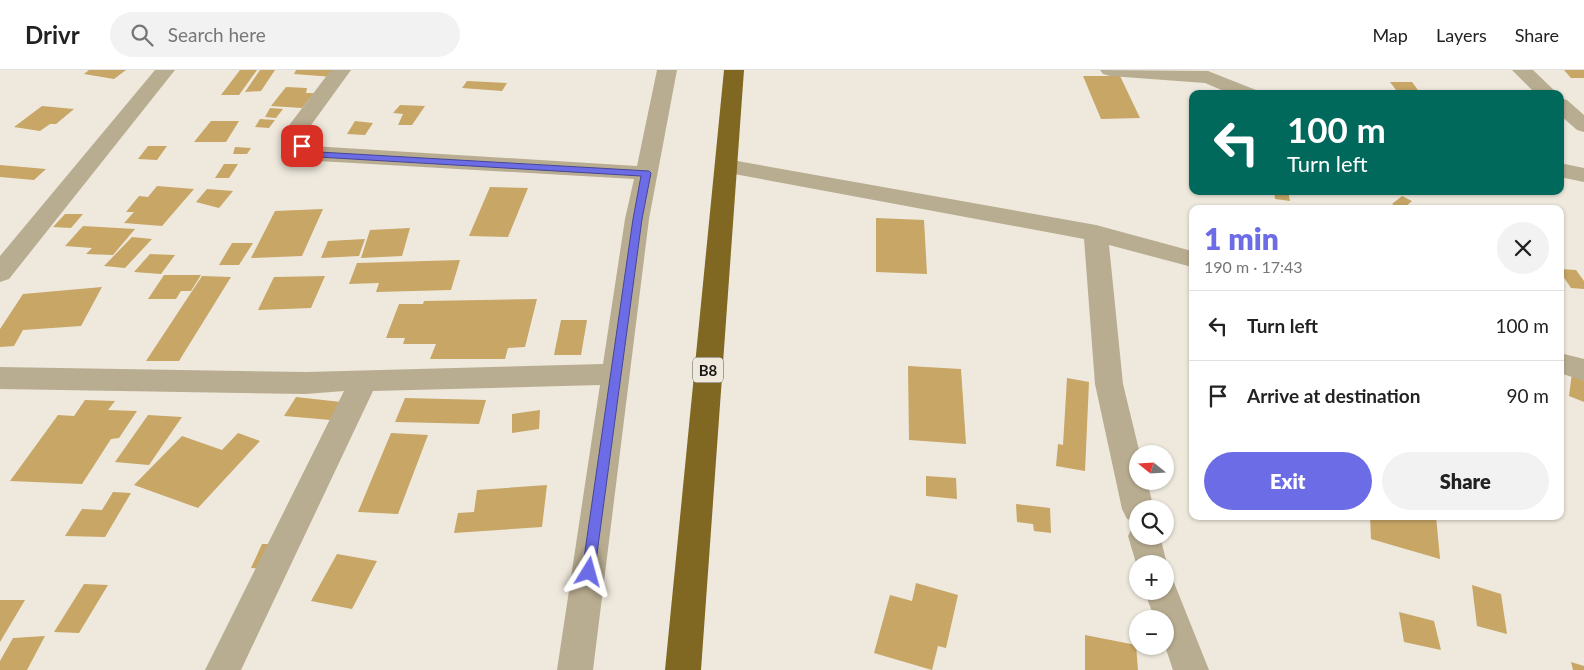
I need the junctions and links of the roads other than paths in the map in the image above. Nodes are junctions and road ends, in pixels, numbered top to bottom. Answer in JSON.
{"nodes":[{"id":1,"x":165,"y":70,"type":"edge"},
{"id":2,"x":340,"y":70,"type":"edge"},
{"id":3,"x":668,"y":70,"type":"edge"},
{"id":4,"x":734,"y":70,"type":"edge"},
{"id":5,"x":1110,"y":70,"type":"edge"},
{"id":6,"x":1522,"y":70,"type":"edge"},
{"id":7,"x":1239,"y":90,"type":"edge"},
{"id":8,"x":1544,"y":90,"type":"edge"},
{"id":9,"x":1564,"y":108,"type":"edge"},
{"id":10,"x":1584,"y":126,"type":"edge"},
{"id":11,"x":726,"y":166,"type":"junction"},
{"id":12,"x":1564,"y":171,"type":"edge"},
{"id":13,"x":646,"y":173,"type":"junction"},
{"id":14,"x":1584,"y":175,"type":"edge"},
{"id":15,"x":1096,"y":232,"type":"junction"},
{"id":16,"x":1189,"y":258,"type":"edge"},
{"id":17,"x":0,"y":273,"type":"edge"},
{"id":18,"x":1564,"y":364,"type":"edge"},
{"id":19,"x":1584,"y":370,"type":"edge"},
{"id":20,"x":616,"y":374,"type":"junction"},
{"id":21,"x":0,"y":378,"type":"edge"},
{"id":22,"x":363,"y":382,"type":"junction"},
{"id":23,"x":1136,"y":500,"type":"edge"},
{"id":24,"x":1164,"y":600,"type":"edge"},
{"id":25,"x":224,"y":670,"type":"edge"},
{"id":26,"x":575,"y":670,"type":"edge"},
{"id":27,"x":683,"y":670,"type":"edge"},
{"id":28,"x":1191,"y":670,"type":"edge"}],
"edges":[{"from":1,"to":17,"type":"street"},
{"from":2,"to":13,"type":"street"},
{"from":3,"to":13,"type":"street"},
{"from":4,"to":11,"type":"highway","number":"B8"},
{"from":5,"to":7,"type":"street"},
{"from":6,"to":8,"type":"street"},
{"from":9,"to":10,"type":"street"},
{"from":11,"to":15,"type":"street"},
{"from":11,"to":27,"type":"highway","number":"B8"},
{"from":12,"to":14,"type":"street"},
{"from":13,"to":20,"type":"street"},
{"from":15,"to":16,"type":"street"},
{"from":15,"to":23,"type":"street"},
{"from":18,"to":19,"type":"street"},
{"from":20,"to":22,"type":"street"},
{"from":20,"to":26,"type":"street"},
{"from":21,"to":22,"type":"street"},
{"from":22,"to":25,"type":"street"},
{"from":24,"to":28,"type":"street"}]}
